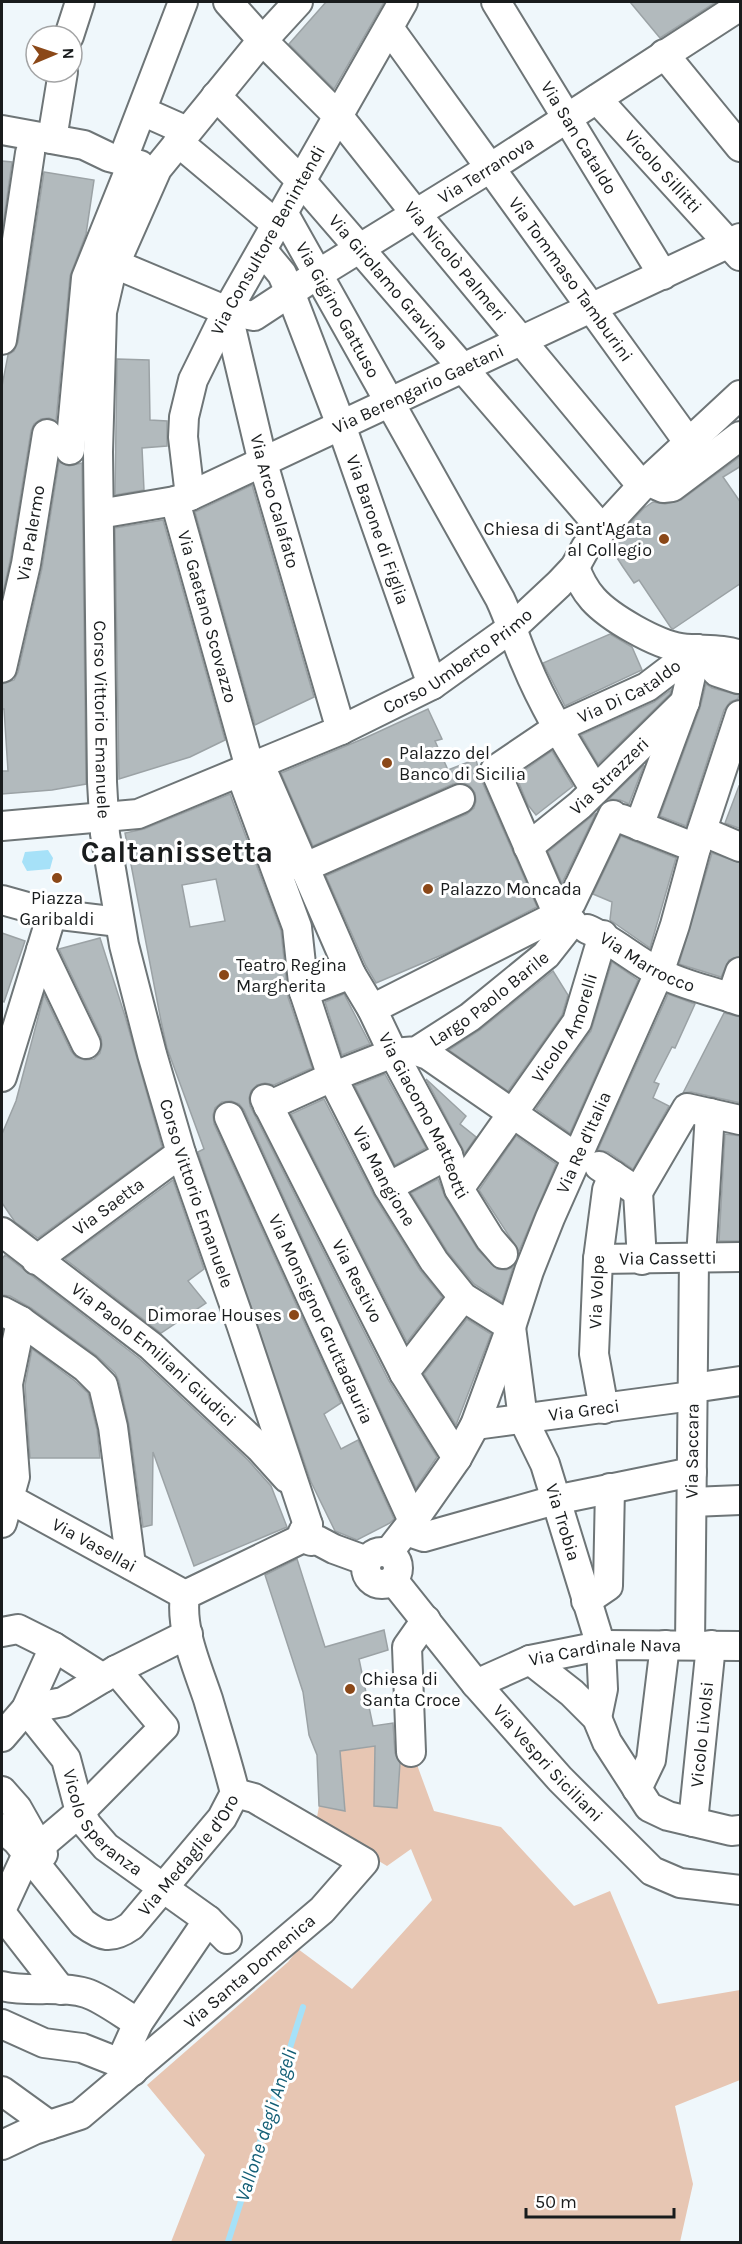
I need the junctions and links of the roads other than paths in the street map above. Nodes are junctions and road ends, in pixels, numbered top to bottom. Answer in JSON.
{"nodes":[{"id":1,"x":80,"y":2,"type":"edge"},
{"id":2,"x":183,"y":2,"type":"edge"},
{"id":3,"x":228,"y":2,"type":"edge"},
{"id":4,"x":298,"y":2,"type":"edge"},
{"id":5,"x":403,"y":2,"type":"edge"},
{"id":6,"x":496,"y":2,"type":"edge"},
{"id":7,"x":736,"y":16,"type":"edge"},
{"id":8,"x":73,"y":24,"type":"edge"},
{"id":9,"x":389,"y":28,"type":"junction"},
{"id":10,"x":262,"y":40,"type":"junction"},
{"id":11,"x":664,"y":54,"type":"junction"},
{"id":12,"x":59,"y":84,"type":"edge"},
{"id":13,"x":216,"y":96,"type":"junction"},
{"id":14,"x":597,"y":99,"type":"junction"},
{"id":15,"x":142,"y":111,"type":"junction"},
{"id":16,"x":339,"y":117,"type":"junction"},
{"id":17,"x":567,"y":118,"type":"junction"},
{"id":18,"x":2,"y":130,"type":"edge"},
{"id":19,"x":183,"y":137,"type":"junction"},
{"id":20,"x":41,"y":146,"type":"junction"},
{"id":21,"x":741,"y":147,"type":"edge"},
{"id":22,"x":2,"y":149,"type":"edge"},
{"id":23,"x":130,"y":163,"type":"junction"},
{"id":24,"x":490,"y":168,"type":"junction"},
{"id":25,"x":302,"y":182,"type":"junction"},
{"id":26,"x":416,"y":214,"type":"junction"},
{"id":27,"x":280,"y":219,"type":"junction"},
{"id":28,"x":737,"y":246,"type":"edge"},
{"id":29,"x":360,"y":248,"type":"junction"},
{"id":30,"x":263,"y":250,"type":"junction"},
{"id":31,"x":111,"y":255,"type":"junction"},
{"id":32,"x":318,"y":274,"type":"junction"},
{"id":33,"x":663,"y":274,"type":"junction"},
{"id":34,"x":290,"y":291,"type":"junction"},
{"id":35,"x":592,"y":309,"type":"junction"},
{"id":36,"x":227,"y":311,"type":"junction"},
{"id":37,"x":2,"y":340,"type":"edge"},
{"id":38,"x":522,"y":341,"type":"junction"},
{"id":39,"x":464,"y":368,"type":"junction"},
{"id":40,"x":87,"y":385,"type":"junction"},
{"id":41,"x":741,"y":395,"type":"edge"},
{"id":42,"x":390,"y":403,"type":"junction"},
{"id":43,"x":341,"y":425,"type":"junction"},
{"id":44,"x":741,"y":436,"type":"edge"},
{"id":45,"x":55,"y":440,"type":"junction"},
{"id":46,"x":689,"y":443,"type":"junction"},
{"id":47,"x":98,"y":452,"type":"junction"},
{"id":48,"x":264,"y":463,"type":"junction"},
{"id":49,"x":645,"y":484,"type":"junction"},
{"id":50,"x":183,"y":498,"type":"junction"},
{"id":51,"x":99,"y":514,"type":"junction"},
{"id":52,"x":602,"y":529,"type":"junction"},
{"id":53,"x":575,"y":567,"type":"junction"},
{"id":54,"x":513,"y":627,"type":"junction"},
{"id":55,"x":697,"y":649,"type":"junction"},
{"id":56,"x":739,"y":667,"type":"edge"},
{"id":57,"x":2,"y":668,"type":"edge"},
{"id":58,"x":432,"y":685,"type":"junction"},
{"id":59,"x":686,"y":702,"type":"junction"},
{"id":60,"x":741,"y":715,"type":"edge"},
{"id":61,"x":557,"y":728,"type":"junction"},
{"id":62,"x":341,"y":730,"type":"junction"},
{"id":63,"x":250,"y":768,"type":"junction"},
{"id":64,"x":588,"y":797,"type":"junction"},
{"id":65,"x":460,"y":799,"type":"dead end"},
{"id":66,"x":613,"y":815,"type":"junction"},
{"id":67,"x":103,"y":818,"type":"junction"},
{"id":68,"x":2,"y":826,"type":"edge"},
{"id":69,"x":639,"y":826,"type":"junction"},
{"id":70,"x":699,"y":839,"type":"junction"},
{"id":71,"x":528,"y":847,"type":"junction"},
{"id":72,"x":741,"y":848,"type":"edge"},
{"id":73,"x":293,"y":865,"type":"junction"},
{"id":74,"x":2,"y":900,"type":"edge"},
{"id":75,"x":52,"y":914,"type":"junction"},
{"id":76,"x":565,"y":919,"type":"junction"},
{"id":77,"x":119,"y":922,"type":"junction"},
{"id":78,"x":603,"y":935,"type":"junction"},
{"id":79,"x":41,"y":950,"type":"junction"},
{"id":80,"x":660,"y":973,"type":"junction"},
{"id":81,"x":351,"y":974,"type":"junction"},
{"id":82,"x":737,"y":990,"type":"edge"},
{"id":83,"x":304,"y":992,"type":"junction"},
{"id":84,"x":372,"y":1009,"type":"junction"},
{"id":85,"x":86,"y":1044,"type":"dead end"},
{"id":86,"x":405,"y":1052,"type":"junction"},
{"id":87,"x":2,"y":1077,"type":"edge"},
{"id":88,"x":332,"y":1077,"type":"junction"},
{"id":89,"x":710,"y":1113,"type":"junction"},
{"id":90,"x":513,"y":1114,"type":"junction"},
{"id":91,"x":229,"y":1117,"type":"dead end"},
{"id":92,"x":741,"y":1120,"type":"edge"},
{"id":93,"x":181,"y":1154,"type":"junction"},
{"id":94,"x":448,"y":1155,"type":"junction"},
{"id":95,"x":578,"y":1156,"type":"junction"},
{"id":96,"x":613,"y":1175,"type":"junction"},
{"id":97,"x":388,"y":1187,"type":"junction"},
{"id":98,"x":459,"y":1189,"type":"junction"},
{"id":99,"x":638,"y":1192,"type":"junction"},
{"id":100,"x":2,"y":1232,"type":"edge"},
{"id":101,"x":503,"y":1254,"type":"dead end"},
{"id":102,"x":741,"y":1257,"type":"edge"},
{"id":103,"x":697,"y":1258,"type":"junction"},
{"id":104,"x":598,"y":1259,"type":"junction"},
{"id":105,"x":36,"y":1260,"type":"junction"},
{"id":106,"x":642,"y":1260,"type":"junction"},
{"id":107,"x":463,"y":1297,"type":"junction"},
{"id":108,"x":11,"y":1316,"type":"edge"},
{"id":109,"x":511,"y":1328,"type":"junction"},
{"id":110,"x":404,"y":1373,"type":"junction"},
{"id":111,"x":741,"y":1381,"type":"edge"},
{"id":112,"x":693,"y":1392,"type":"junction"},
{"id":113,"x":604,"y":1409,"type":"junction"},
{"id":114,"x":523,"y":1419,"type":"junction"},
{"id":115,"x":475,"y":1425,"type":"junction"},
{"id":116,"x":457,"y":1458,"type":"junction"},
{"id":117,"x":692,"y":1472,"type":"junction"},
{"id":118,"x":610,"y":1488,"type":"junction"},
{"id":119,"x":296,"y":1489,"type":"junction"},
{"id":120,"x":555,"y":1500,"type":"junction"},
{"id":121,"x":741,"y":1500,"type":"edge"},
{"id":122,"x":692,"y":1502,"type":"junction"},
{"id":123,"x":4,"y":1507,"type":"edge"},
{"id":124,"x":410,"y":1526,"type":"junction"},
{"id":125,"x":310,"y":1534,"type":"junction"},
{"id":126,"x":131,"y":1565,"type":"junction"},
{"id":127,"x":383,"y":1565,"type":"junction"},
{"id":128,"x":185,"y":1594,"type":"junction"},
{"id":129,"x":586,"y":1601,"type":"junction"},
{"id":130,"x":426,"y":1620,"type":"junction"},
{"id":131,"x":10,"y":1631,"type":"edge"},
{"id":132,"x":188,"y":1634,"type":"junction"},
{"id":133,"x":689,"y":1645,"type":"junction"},
{"id":134,"x":601,"y":1646,"type":"junction"},
{"id":135,"x":741,"y":1646,"type":"edge"},
{"id":136,"x":54,"y":1647,"type":"junction"},
{"id":137,"x":531,"y":1660,"type":"junction"},
{"id":138,"x":109,"y":1674,"type":"junction"},
{"id":139,"x":476,"y":1684,"type":"junction"},
{"id":140,"x":26,"y":1709,"type":"junction"},
{"id":141,"x":597,"y":1718,"type":"junction"},
{"id":142,"x":2,"y":1737,"type":"edge"},
{"id":143,"x":411,"y":1752,"type":"dead end"},
{"id":144,"x":637,"y":1789,"type":"junction"},
{"id":145,"x":2,"y":1791,"type":"edge"},
{"id":146,"x":235,"y":1793,"type":"junction"},
{"id":147,"x":80,"y":1812,"type":"junction"},
{"id":148,"x":693,"y":1822,"type":"junction"},
{"id":149,"x":2,"y":1828,"type":"edge"},
{"id":150,"x":741,"y":1830,"type":"edge"},
{"id":151,"x":39,"y":1857,"type":"junction"},
{"id":152,"x":164,"y":1888,"type":"junction"},
{"id":153,"x":741,"y":1890,"type":"edge"},
{"id":154,"x":2,"y":1908,"type":"edge"},
{"id":155,"x":2,"y":1914,"type":"edge"},
{"id":156,"x":2,"y":1986,"type":"edge"},
{"id":157,"x":61,"y":1990,"type":"junction"},
{"id":158,"x":138,"y":2023,"type":"junction"},
{"id":159,"x":2,"y":2024,"type":"edge"},
{"id":160,"x":126,"y":2067,"type":"junction"},
{"id":161,"x":2,"y":2091,"type":"edge"},
{"id":162,"x":49,"y":2125,"type":"junction"},
{"id":163,"x":2,"y":2145,"type":"edge"}],
"edges":[{"from":1,"to":8,"type":"street"},
{"from":2,"to":15,"type":"street"},
{"from":3,"to":10,"type":"street","name":"Via Nicolò Palmeri"},
{"from":4,"to":10,"type":"street","name":"Corso Vittorio Emanuele"},
{"from":5,"to":9,"type":"street","name":"Via Consultore Benintendi"},
{"from":6,"to":17,"type":"street","name":"Via San Cataldo"},
{"from":7,"to":11,"type":"street","name":"Via Terranova"},
{"from":9,"to":16,"type":"street","name":"Via Consultore Benintendi"},
{"from":9,"to":24,"type":"street","name":"Via Tommaso Tamburini"},
{"from":10,"to":13,"type":"street","name":"Corso Vittorio Emanuele"},
{"from":10,"to":16,"type":"street","name":"Via Nicolò Palmeri"},
{"from":11,"to":14,"type":"street","name":"Via Terranova"},
{"from":11,"to":21,"type":"street"},
{"from":12,"to":20,"type":"street"},
{"from":13,"to":19,"type":"street","name":"Corso Vittorio Emanuele"},
{"from":13,"to":25,"type":"street","name":"Via Girolamo Gravina"},
{"from":14,"to":17,"type":"street","name":"Via Terranova"},
{"from":14,"to":28,"type":"street","name":"Vicolo Sillitti"},
{"from":15,"to":19,"type":"street","name":"Via Gigino Gattuso"},
{"from":15,"to":23,"type":"street"},
{"from":16,"to":25,"type":"street","name":"Via Consultore Benintendi"},
{"from":16,"to":26,"type":"street","name":"Via Nicolò Palmeri"},
{"from":17,"to":24,"type":"street","name":"Via Terranova"},
{"from":17,"to":33,"type":"street","name":"Via San Cataldo"},
{"from":18,"to":20,"type":"street"},
{"from":19,"to":23,"type":"street","name":"Corso Vittorio Emanuele"},
{"from":19,"to":27,"type":"street","name":"Via Gigino Gattuso"},
{"from":20,"to":22,"type":"street"},
{"from":20,"to":23,"type":"street"},
{"from":20,"to":37,"type":"street"},
{"from":23,"to":31,"type":"street","name":"Corso Vittorio Emanuele"},
{"from":24,"to":26,"type":"street","name":"Via Terranova"},
{"from":24,"to":35,"type":"street","name":"Via Tommaso Tamburini"},
{"from":25,"to":27,"type":"street","name":"Via Consultore Benintendi"},
{"from":25,"to":29,"type":"street","name":"Via Girolamo Gravina"},
{"from":26,"to":29,"type":"street","name":"Via Terranova"},
{"from":26,"to":38,"type":"street","name":"Via Nicolò Palmeri"},
{"from":27,"to":30,"type":"street","name":"Via Consultore Benintendi"},
{"from":27,"to":32,"type":"street","name":"Via Gigino Gattuso"},
{"from":28,"to":33,"type":"street","name":"Via Berengario Gaetani"},
{"from":29,"to":32,"type":"street","name":"Via Terranova"},
{"from":29,"to":39,"type":"street","name":"Via Girolamo Gravina"},
{"from":30,"to":34,"type":"street","name":"Via Barone di Figlia"},
{"from":30,"to":36,"type":"street","name":"Via Consultore Benintendi"},
{"from":31,"to":36,"type":"street","name":"Via Terranova"},
{"from":31,"to":40,"type":"street","name":"Corso Vittorio Emanuele"},
{"from":32,"to":34,"type":"street","name":"Via Terranova"},
{"from":32,"to":42,"type":"street","name":"Via Gigino Gattuso"},
{"from":33,"to":35,"type":"street","name":"Via Berengario Gaetani"},
{"from":34,"to":36,"type":"street","name":"Via Terranova"},
{"from":34,"to":43,"type":"street","name":"Via Barone di Figlia"},
{"from":35,"to":38,"type":"street","name":"Via Berengario Gaetani"},
{"from":35,"to":46,"type":"street","name":"Via Tommaso Tamburini"},
{"from":36,"to":48,"type":"street","name":"Via Arco Calafato"},
{"from":36,"to":50,"type":"street","name":"Via Consultore Benintendi"},
{"from":38,"to":39,"type":"street","name":"Via Berengario Gaetani"},
{"from":38,"to":49,"type":"street","name":"Via Nicolò Palmeri"},
{"from":39,"to":42,"type":"street","name":"Via Berengario Gaetani"},
{"from":39,"to":52,"type":"street","name":"Via Girolamo Gravina"},
{"from":40,"to":45,"type":"street","name":"Corso Vittorio Emanuele"},
{"from":40,"to":47,"type":"street","name":"Corso Vittorio Emanuele"},
{"from":41,"to":46,"type":"street","name":"Corso Umberto Primo"},
{"from":42,"to":43,"type":"street","name":"Via Berengario Gaetani"},
{"from":42,"to":54,"type":"street","name":"Via Gigino Gattuso"},
{"from":43,"to":48,"type":"street","name":"Via Berengario Gaetani"},
{"from":43,"to":58,"type":"street","name":"Via Barone di Figlia"},
{"from":44,"to":49,"type":"street"},
{"from":45,"to":47,"type":"street"},
{"from":45,"to":57,"type":"street","name":"Via Palermo"},
{"from":46,"to":49,"type":"street","name":"Corso Umberto Primo"},
{"from":47,"to":51,"type":"street","name":"Corso Vittorio Emanuele"},
{"from":48,"to":50,"type":"street","name":"Via Berengario Gaetani"},
{"from":48,"to":62,"type":"street","name":"Via Arco Calafato"},
{"from":49,"to":52,"type":"street","name":"Corso Umberto Primo"},
{"from":50,"to":51,"type":"street","name":"Via Berengario Gaetani"},
{"from":50,"to":63,"type":"street","name":"Via Gaetano Scovazzo"},
{"from":51,"to":67,"type":"street","name":"Corso Vittorio Emanuele"},
{"from":52,"to":53,"type":"street","name":"Corso Umberto Primo"},
{"from":53,"to":54,"type":"street","name":"Corso Umberto Primo"},
{"from":53,"to":55,"type":"street"},
{"from":54,"to":58,"type":"street","name":"Corso Umberto Primo"},
{"from":54,"to":61,"type":"street","name":"Via Gigino Gattuso"},
{"from":55,"to":56,"type":"street"},
{"from":55,"to":59,"type":"street"},
{"from":55,"to":61,"type":"street","name":"Via Di Cataldo"},
{"from":58,"to":62,"type":"street","name":"Corso Umberto Primo"},
{"from":59,"to":64,"type":"street","name":"Via Strazzeri"},
{"from":59,"to":69,"type":"street"},
{"from":60,"to":70,"type":"street","name":"Via Re d'Italia"},
{"from":61,"to":64,"type":"street","name":"Via Gigino Gattuso"},
{"from":61,"to":71,"type":"street","name":"Via Di Cataldo"},
{"from":62,"to":63,"type":"street","name":"Corso Umberto Primo"},
{"from":63,"to":67,"type":"street","name":"Corso Umberto Primo"},
{"from":63,"to":73,"type":"street","name":"Via Giacomo Matteotti"},
{"from":64,"to":66,"type":"street"},
{"from":64,"to":71,"type":"street","name":"Via Strazzeri"},
{"from":65,"to":73,"type":"street"},
{"from":66,"to":69,"type":"street"},
{"from":66,"to":76,"type":"street"},
{"from":67,"to":68,"type":"street"},
{"from":67,"to":77,"type":"street","name":"Corso Vittorio Emanuele"},
{"from":69,"to":70,"type":"street"},
{"from":70,"to":72,"type":"street"},
{"from":70,"to":80,"type":"street","name":"Via Re d'Italia"},
{"from":71,"to":76,"type":"street"},
{"from":73,"to":81,"type":"street","name":"Via Giacomo Matteotti"},
{"from":73,"to":83,"type":"street","name":"Via Giacomo Matteotti"},
{"from":74,"to":75,"type":"street"},
{"from":75,"to":77,"type":"street"},
{"from":75,"to":79,"type":"street"},
{"from":76,"to":78,"type":"street","name":"Via Marrocco"},
{"from":76,"to":84,"type":"street","name":"Largo Paolo Barile"},
{"from":76,"to":86,"type":"street","name":"Largo Paolo Barile"},
{"from":77,"to":93,"type":"street","name":"Corso Vittorio Emanuele"},
{"from":78,"to":80,"type":"street","name":"Via Marrocco"},
{"from":78,"to":90,"type":"street","name":"Vicolo Amorelli"},
{"from":79,"to":85,"type":"street"},
{"from":79,"to":87,"type":"street"},
{"from":80,"to":82,"type":"street","name":"Via Marrocco"},
{"from":80,"to":95,"type":"street","name":"Via Re d'Italia"},
{"from":81,"to":83,"type":"street"},
{"from":81,"to":84,"type":"street","name":"Via Giacomo Matteotti"},
{"from":83,"to":88,"type":"street","name":"Via Mangione"},
{"from":84,"to":86,"type":"street","name":"Via Giacomo Matteotti"},
{"from":86,"to":88,"type":"street"},
{"from":86,"to":90,"type":"street"},
{"from":86,"to":94,"type":"street","name":"Via Giacomo Matteotti"},
{"from":88,"to":97,"type":"street","name":"Via Mangione"},
{"from":88,"to":110,"type":"street","name":"Via Restivo"},
{"from":89,"to":92,"type":"street"},
{"from":89,"to":99,"type":"street"},
{"from":89,"to":103,"type":"street","name":"Via Saccara"},
{"from":90,"to":95,"type":"street"},
{"from":90,"to":98,"type":"street","name":"Vicolo Amorelli"},
{"from":91,"to":124,"type":"street","name":"Via Monsignor Gruttadauria"},
{"from":93,"to":105,"type":"street","name":"Via Saetta"},
{"from":93,"to":119,"type":"street","name":"Corso Vittorio Emanuele"},
{"from":94,"to":97,"type":"street"},
{"from":94,"to":98,"type":"street","name":"Via Giacomo Matteotti"},
{"from":95,"to":96,"type":"street"},
{"from":95,"to":109,"type":"street","name":"Via Re d'Italia"},
{"from":96,"to":99,"type":"street"},
{"from":96,"to":104,"type":"street","name":"Via Volpe"},
{"from":97,"to":107,"type":"street","name":"Via Mangione"},
{"from":98,"to":101,"type":"street","name":"Via Giacomo Matteotti"},
{"from":99,"to":106,"type":"street"},
{"from":100,"to":105,"type":"street","name":"Via Paolo Emiliani Giudici"},
{"from":102,"to":103,"type":"street","name":"Via Cassetti"},
{"from":103,"to":106,"type":"street","name":"Via Cassetti"},
{"from":103,"to":112,"type":"street","name":"Via Saccara"},
{"from":104,"to":106,"type":"street","name":"Via Cassetti"},
{"from":104,"to":113,"type":"street","name":"Via Volpe"},
{"from":105,"to":119,"type":"street","name":"Via Paolo Emiliani Giudici"},
{"from":107,"to":109,"type":"street","name":"Via Mangione"},
{"from":107,"to":110,"type":"street"},
{"from":108,"to":123,"type":"street"},
{"from":108,"to":126,"type":"street"},
{"from":109,"to":114,"type":"street","name":"Via Trobia"},
{"from":109,"to":115,"type":"street","name":"Via Re d'Italia"},
{"from":110,"to":116,"type":"street","name":"Via Restivo"},
{"from":111,"to":112,"type":"street","name":"Via Greci"},
{"from":112,"to":113,"type":"street","name":"Via Greci"},
{"from":112,"to":117,"type":"street","name":"Via Saccara"},
{"from":113,"to":114,"type":"street","name":"Via Greci"},
{"from":114,"to":115,"type":"street","name":"Via Greci"},
{"from":114,"to":120,"type":"street","name":"Via Trobia"},
{"from":115,"to":116,"type":"street","name":"Via Re d'Italia"},
{"from":116,"to":124,"type":"street","name":"Via Re d'Italia"},
{"from":117,"to":118,"type":"street"},
{"from":117,"to":122,"type":"street","name":"Via Saccara"},
{"from":118,"to":120,"type":"street"},
{"from":118,"to":129,"type":"street"},
{"from":119,"to":125,"type":"street","name":"Corso Vittorio Emanuele"},
{"from":120,"to":124,"type":"street"},
{"from":120,"to":129,"type":"street","name":"Via Trobia"},
{"from":121,"to":122,"type":"street"},
{"from":122,"to":133,"type":"street","name":"Via Saccara"},
{"from":123,"to":126,"type":"street","name":"Via Vasellai"},
{"from":124,"to":127,"type":"street","name":"Via Re d'Italia"},
{"from":125,"to":127,"type":"street"},
{"from":125,"to":128,"type":"street"},
{"from":126,"to":128,"type":"street","name":"Via Vasellai"},
{"from":127,"to":130,"type":"street","name":"Via Vespri Siciliani"},
{"from":128,"to":132,"type":"street","name":"Via Medaglie d'Oro"},
{"from":129,"to":134,"type":"street","name":"Via Trobia"},
{"from":130,"to":139,"type":"street","name":"Via Vespri Siciliani"},
{"from":130,"to":143,"type":"street"},
{"from":131,"to":136,"type":"street"},
{"from":132,"to":138,"type":"street"},
{"from":132,"to":146,"type":"street","name":"Via Medaglie d'Oro"},
{"from":133,"to":134,"type":"street","name":"Via Cardinale Nava"},
{"from":133,"to":135,"type":"street","name":"Via Cardinale Nava"},
{"from":133,"to":144,"type":"street"},
{"from":133,"to":148,"type":"street","name":"Vicolo Livolsi"},
{"from":134,"to":137,"type":"street","name":"Via Cardinale Nava"},
{"from":134,"to":141,"type":"street","name":"Via Trobia"},
{"from":136,"to":138,"type":"street"},
{"from":136,"to":140,"type":"street"},
{"from":137,"to":139,"type":"street","name":"Via Cardinale Nava"},
{"from":137,"to":141,"type":"street"},
{"from":138,"to":140,"type":"street"},
{"from":138,"to":147,"type":"street"},
{"from":139,"to":153,"type":"street","name":"Via Vespri Siciliani"},
{"from":140,"to":142,"type":"street"},
{"from":140,"to":147,"type":"street","name":"Vicolo Speranza"},
{"from":141,"to":144,"type":"street"},
{"from":144,"to":148,"type":"street"},
{"from":145,"to":151,"type":"street"},
{"from":146,"to":152,"type":"street","name":"Via Medaglie d'Oro"},
{"from":146,"to":160,"type":"street","name":"Via Santa Domenica"},
{"from":147,"to":151,"type":"street"},
{"from":147,"to":152,"type":"street","name":"Vicolo Speranza"},
{"from":148,"to":150,"type":"street"},
{"from":149,"to":151,"type":"street","name":"Via Medaglie d'Oro"},
{"from":151,"to":152,"type":"street","name":"Via Medaglie d'Oro"},
{"from":151,"to":154,"type":"street"},
{"from":152,"to":158,"type":"street","name":"Vicolo Speranza"},
{"from":155,"to":157,"type":"street"},
{"from":156,"to":157,"type":"street"},
{"from":157,"to":158,"type":"street"},
{"from":158,"to":160,"type":"street"},
{"from":159,"to":160,"type":"street"},
{"from":160,"to":162,"type":"street","name":"Via Santa Domenica"},
{"from":161,"to":162,"type":"street"},
{"from":162,"to":163,"type":"street","name":"Via Santa Domenica"}]}
